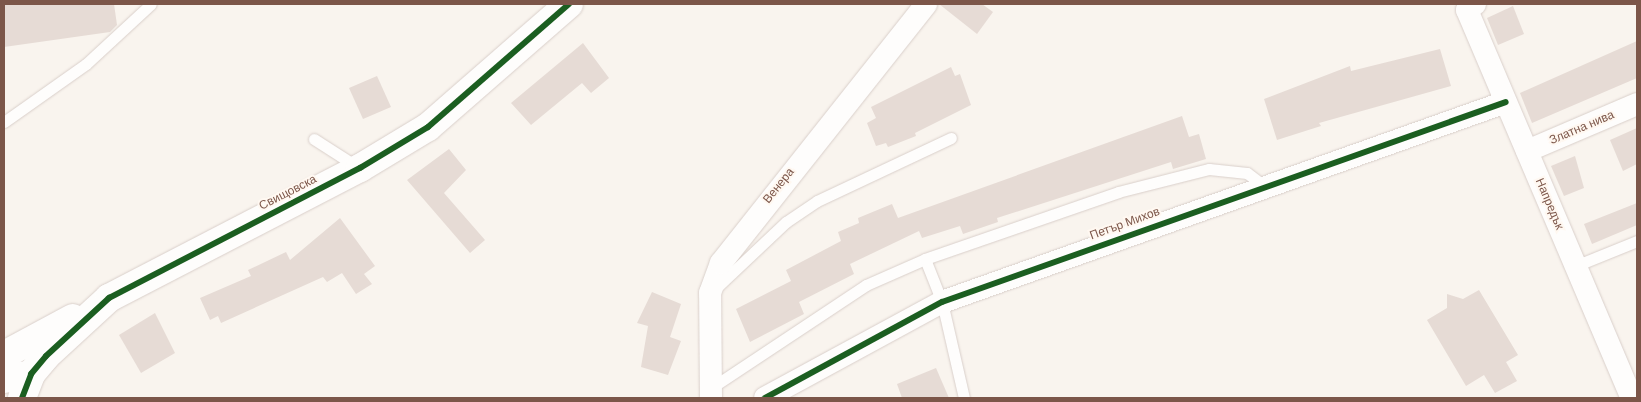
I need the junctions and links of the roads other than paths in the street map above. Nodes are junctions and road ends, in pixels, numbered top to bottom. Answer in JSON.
{"nodes":[{"id":1,"x":151,"y":4,"type":"edge"},
{"id":2,"x":569,"y":4,"type":"edge"},
{"id":3,"x":926,"y":4,"type":"edge"},
{"id":4,"x":1471,"y":7,"type":"edge"},
{"id":5,"x":1506,"y":102,"type":"junction"},
{"id":6,"x":1637,"y":104,"type":"edge"},
{"id":7,"x":4,"y":122,"type":"edge"},
{"id":8,"x":951,"y":138,"type":"dead end"},
{"id":9,"x":314,"y":140,"type":"dead end"},
{"id":10,"x":1527,"y":151,"type":"junction"},
{"id":11,"x":360,"y":168,"type":"junction"},
{"id":12,"x":1264,"y":186,"type":"junction"},
{"id":13,"x":1637,"y":240,"type":"edge"},
{"id":14,"x":925,"y":259,"type":"junction"},
{"id":15,"x":1575,"y":266,"type":"junction"},
{"id":16,"x":710,"y":293,"type":"junction"},
{"id":17,"x":109,"y":298,"type":"junction"},
{"id":18,"x":942,"y":302,"type":"junction"},
{"id":19,"x":4,"y":354,"type":"edge"},
{"id":20,"x":4,"y":379,"type":"edge"},
{"id":21,"x":27,"y":386,"type":"edge"},
{"id":22,"x":711,"y":393,"type":"edge"},
{"id":23,"x":765,"y":398,"type":"edge"},
{"id":24,"x":964,"y":398,"type":"edge"},
{"id":25,"x":1632,"y":398,"type":"edge"}],
"edges":[{"from":1,"to":7,"type":"lane"},
{"from":2,"to":11,"type":"street","name":"Свищовска"},
{"from":3,"to":16,"type":"street","name":"Венера"},
{"from":4,"to":5,"type":"street","name":"Напредък"},
{"from":5,"to":10,"type":"street","name":"Напредък"},
{"from":5,"to":12,"type":"street","name":"Петър Михов"},
{"from":6,"to":10,"type":"street","name":"Златна нива"},
{"from":8,"to":16,"type":"lane"},
{"from":9,"to":11,"type":"lane"},
{"from":10,"to":15,"type":"street","name":"Напредък"},
{"from":11,"to":17,"type":"street","name":"Свищовска"},
{"from":12,"to":14,"type":"lane"},
{"from":12,"to":18,"type":"street","name":"Петър Михов"},
{"from":13,"to":15,"type":"lane"},
{"from":14,"to":18,"type":"lane"},
{"from":14,"to":22,"type":"lane"},
{"from":15,"to":25,"type":"street","name":"Напредък"},
{"from":16,"to":22,"type":"street","name":"Венера"},
{"from":17,"to":19,"type":"street"},
{"from":17,"to":21,"type":"street","name":"Свищовска"},
{"from":18,"to":23,"type":"street","name":"Петър Михов"},
{"from":18,"to":24,"type":"lane"},
{"from":20,"to":21,"type":"street"}]}
